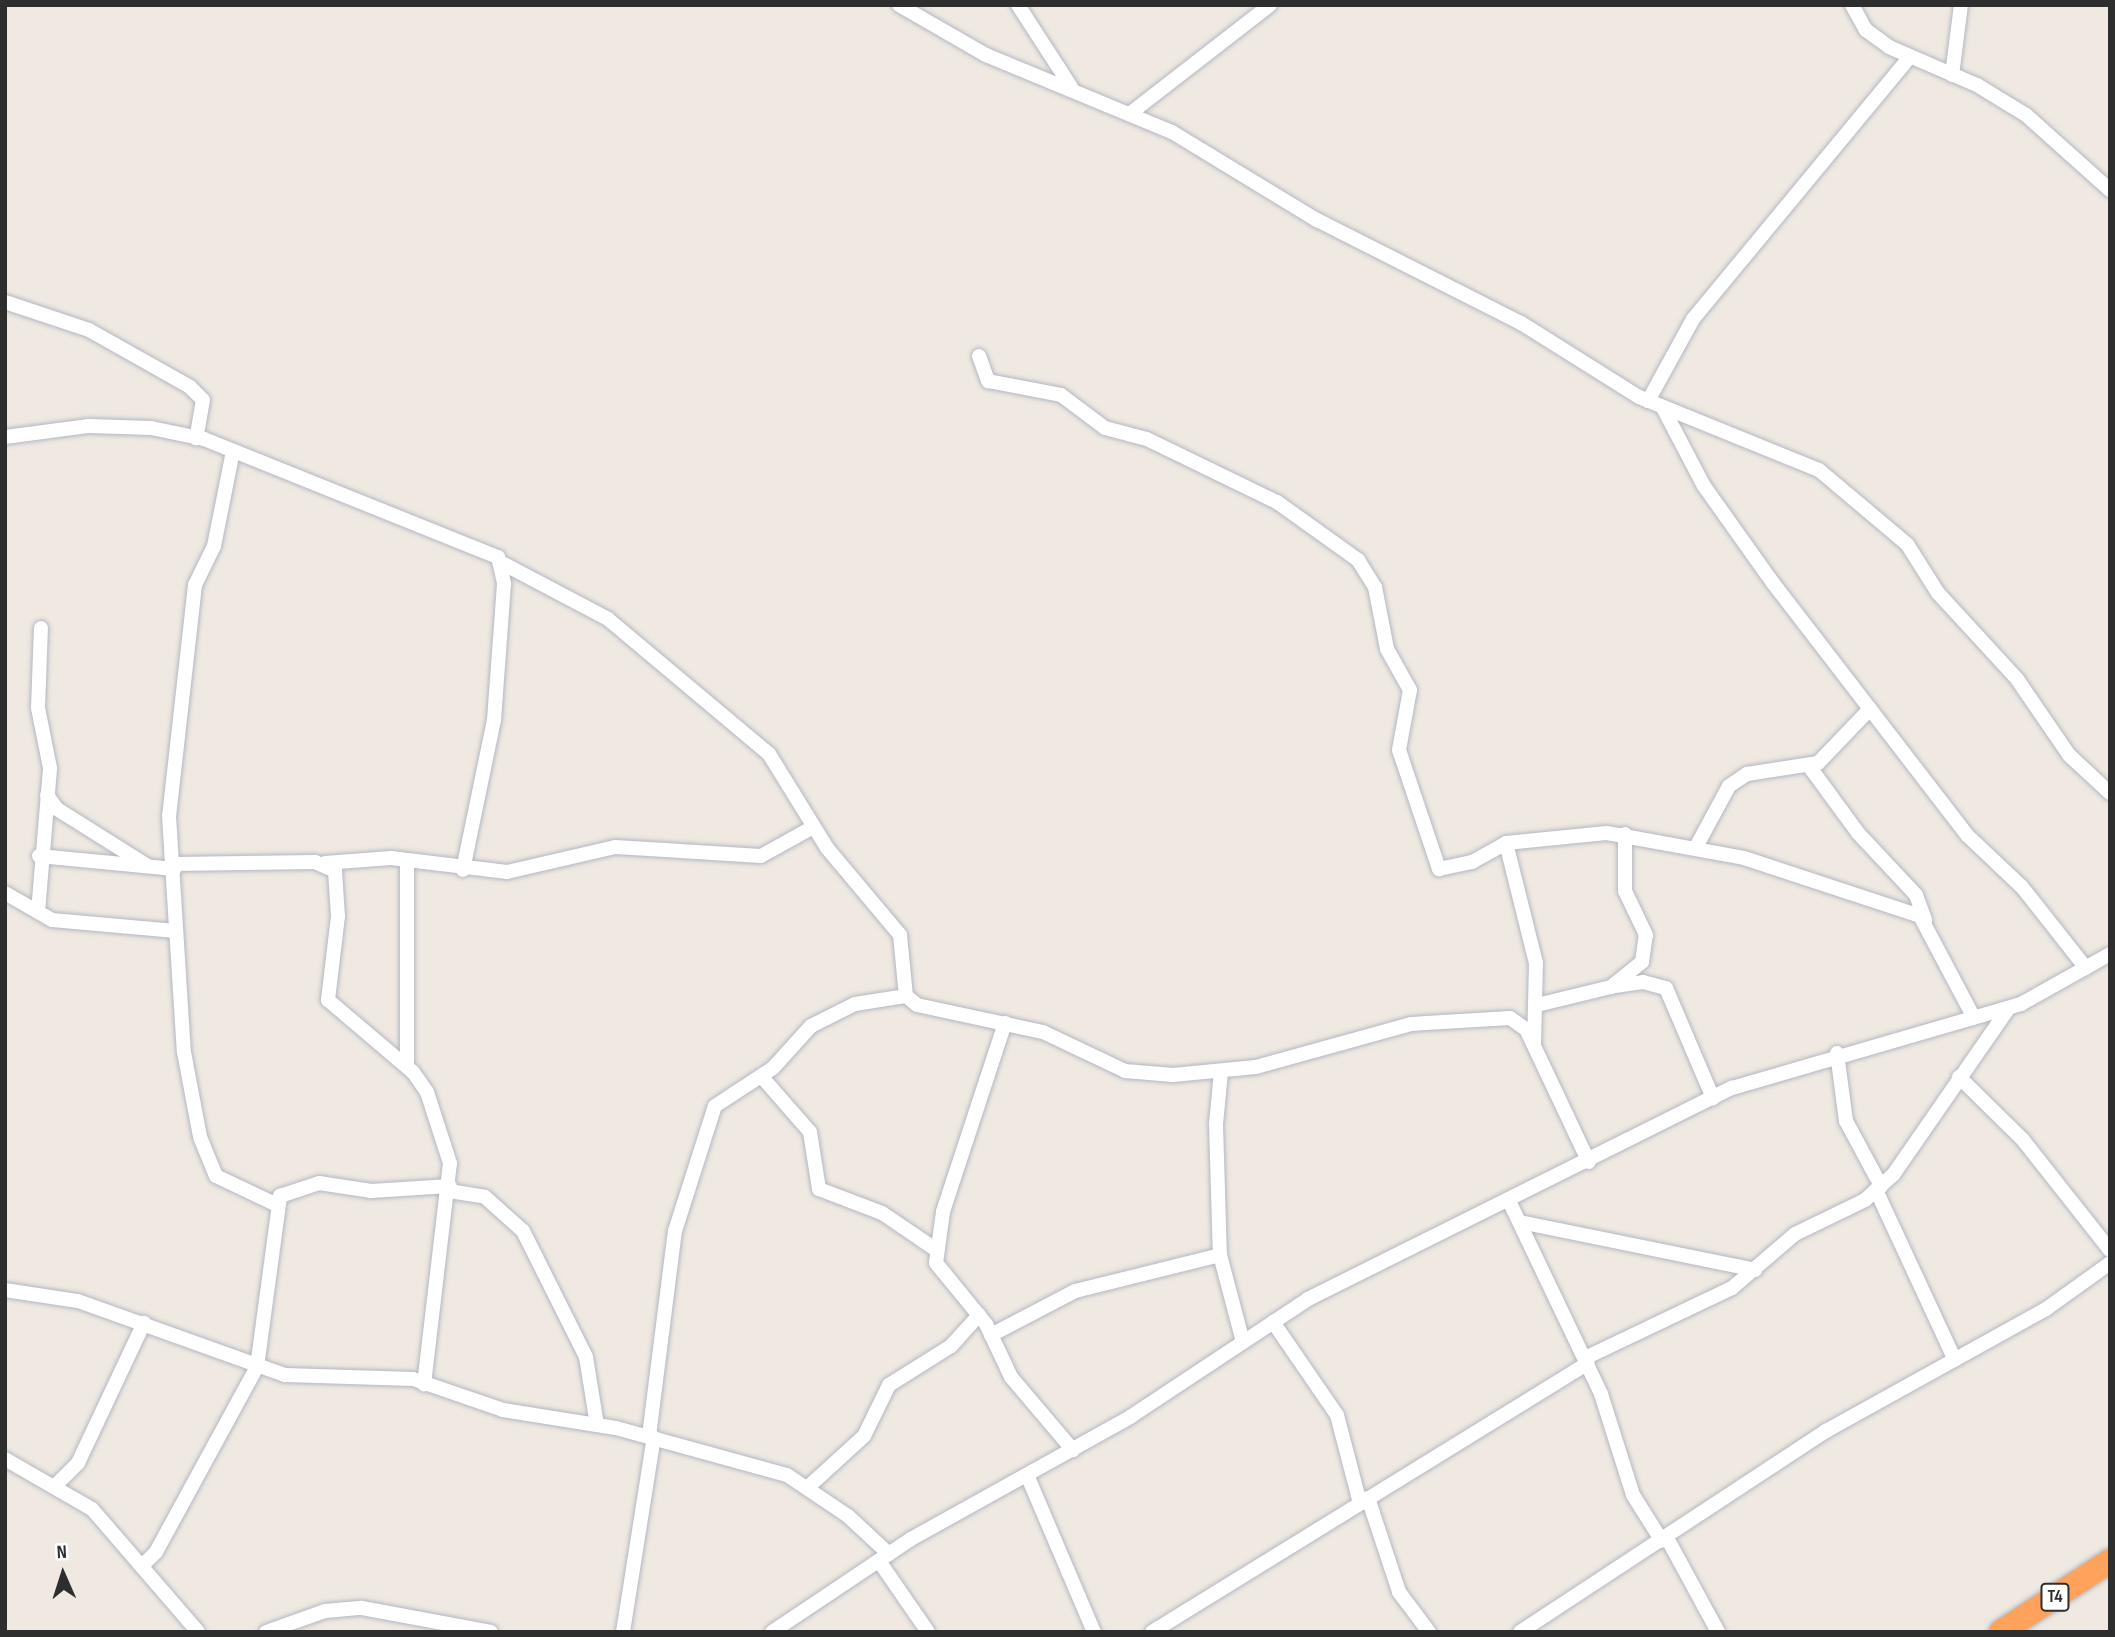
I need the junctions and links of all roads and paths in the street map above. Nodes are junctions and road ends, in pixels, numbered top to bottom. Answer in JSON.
{"nodes":[{"id":1,"x":899,"y":5,"type":"edge"},
{"id":2,"x":1018,"y":5,"type":"edge"},
{"id":3,"x":1270,"y":5,"type":"edge"},
{"id":4,"x":1852,"y":5,"type":"edge"},
{"id":5,"x":1961,"y":5,"type":"edge"},
{"id":6,"x":1910,"y":57,"type":"junction"},
{"id":7,"x":1952,"y":75,"type":"junction"},
{"id":8,"x":1071,"y":87,"type":"junction"},
{"id":9,"x":1132,"y":111,"type":"junction"},
{"id":10,"x":2110,"y":190,"type":"edge"},
{"id":11,"x":5,"y":302,"type":"edge"},
{"id":12,"x":979,"y":356,"type":"dead end"},
{"id":13,"x":1648,"y":401,"type":"junction"},
{"id":14,"x":1663,"y":408,"type":"junction"},
{"id":15,"x":5,"y":437,"type":"edge"},
{"id":16,"x":196,"y":438,"type":"junction"},
{"id":17,"x":233,"y":451,"type":"junction"},
{"id":18,"x":502,"y":563,"type":"junction"},
{"id":19,"x":41,"y":628,"type":"dead end"},
{"id":20,"x":1870,"y":709,"type":"junction"},
{"id":21,"x":1809,"y":766,"type":"junction"},
{"id":22,"x":2110,"y":793,"type":"edge"},
{"id":23,"x":47,"y":795,"type":"junction"},
{"id":24,"x":813,"y":827,"type":"junction"},
{"id":25,"x":1625,"y":834,"type":"junction"},
{"id":26,"x":1506,"y":844,"type":"junction"},
{"id":27,"x":1696,"y":847,"type":"junction"},
{"id":28,"x":38,"y":856,"type":"junction"},
{"id":29,"x":407,"y":862,"type":"junction"},
{"id":30,"x":325,"y":863,"type":"junction"},
{"id":31,"x":148,"y":866,"type":"junction"},
{"id":32,"x":174,"y":867,"type":"junction"},
{"id":33,"x":463,"y":870,"type":"junction"},
{"id":34,"x":5,"y":893,"type":"edge"},
{"id":35,"x":38,"y":912,"type":"junction"},
{"id":36,"x":1928,"y":928,"type":"junction"},
{"id":37,"x":176,"y":931,"type":"junction"},
{"id":38,"x":2110,"y":954,"type":"edge"},
{"id":39,"x":2086,"y":968,"type":"junction"},
{"id":40,"x":1611,"y":987,"type":"junction"},
{"id":41,"x":906,"y":996,"type":"junction"},
{"id":42,"x":1537,"y":1005,"type":"junction"},
{"id":43,"x":2008,"y":1009,"type":"junction"},
{"id":44,"x":1974,"y":1018,"type":"junction"},
{"id":45,"x":1005,"y":1023,"type":"junction"},
{"id":46,"x":1534,"y":1049,"type":"junction"},
{"id":47,"x":1838,"y":1054,"type":"junction"},
{"id":48,"x":407,"y":1066,"type":"junction"},
{"id":49,"x":1221,"y":1072,"type":"junction"},
{"id":50,"x":762,"y":1077,"type":"junction"},
{"id":51,"x":1959,"y":1077,"type":"junction"},
{"id":52,"x":1713,"y":1098,"type":"junction"},
{"id":53,"x":1589,"y":1163,"type":"junction"},
{"id":54,"x":1879,"y":1188,"type":"junction"},
{"id":55,"x":449,"y":1189,"type":"junction"},
{"id":56,"x":1510,"y":1202,"type":"junction"},
{"id":57,"x":277,"y":1205,"type":"junction"},
{"id":58,"x":1520,"y":1222,"type":"junction"},
{"id":59,"x":935,"y":1249,"type":"junction"},
{"id":60,"x":2110,"y":1250,"type":"edge"},
{"id":61,"x":1220,"y":1255,"type":"junction"},
{"id":62,"x":2110,"y":1264,"type":"edge"},
{"id":63,"x":1755,"y":1270,"type":"junction"},
{"id":64,"x":5,"y":1290,"type":"edge"},
{"id":65,"x":979,"y":1315,"type":"junction"},
{"id":66,"x":1273,"y":1322,"type":"junction"},
{"id":67,"x":144,"y":1323,"type":"junction"},
{"id":68,"x":991,"y":1335,"type":"junction"},
{"id":69,"x":1243,"y":1342,"type":"junction"},
{"id":70,"x":1955,"y":1360,"type":"junction"},
{"id":71,"x":1587,"y":1361,"type":"junction"},
{"id":72,"x":257,"y":1367,"type":"junction"},
{"id":73,"x":424,"y":1384,"type":"junction"},
{"id":74,"x":597,"y":1425,"type":"junction"},
{"id":75,"x":651,"y":1436,"type":"junction"},
{"id":76,"x":1073,"y":1450,"type":"junction"},
{"id":77,"x":5,"y":1460,"type":"edge"},
{"id":78,"x":1027,"y":1475,"type":"junction"},
{"id":79,"x":54,"y":1487,"type":"junction"},
{"id":80,"x":807,"y":1488,"type":"junction"},
{"id":81,"x":1364,"y":1501,"type":"junction"},
{"id":82,"x":1665,"y":1540,"type":"junction"},
{"id":83,"x":884,"y":1558,"type":"junction"},
{"id":84,"x":2110,"y":1561,"type":"edge"},
{"id":85,"x":142,"y":1566,"type":"junction"},
{"id":86,"x":473,"y":1630,"type":"edge"},
{"id":87,"x":198,"y":1632,"type":"edge"},
{"id":88,"x":266,"y":1632,"type":"edge"},
{"id":89,"x":491,"y":1632,"type":"edge"},
{"id":90,"x":623,"y":1632,"type":"edge"},
{"id":91,"x":772,"y":1632,"type":"edge"},
{"id":92,"x":928,"y":1632,"type":"edge"},
{"id":93,"x":1094,"y":1632,"type":"edge"},
{"id":94,"x":1152,"y":1632,"type":"edge"},
{"id":95,"x":1429,"y":1632,"type":"edge"},
{"id":96,"x":1520,"y":1632,"type":"edge"},
{"id":97,"x":1718,"y":1632,"type":"edge"},
{"id":98,"x":2001,"y":1632,"type":"edge"}],
"edges":[{"from":1,"to":8,"type":"street"},
{"from":2,"to":8,"type":"street"},
{"from":3,"to":9,"type":"street"},
{"from":4,"to":6,"type":"street"},
{"from":5,"to":7,"type":"street"},
{"from":6,"to":7,"type":"street"},
{"from":6,"to":13,"type":"street"},
{"from":7,"to":10,"type":"street"},
{"from":8,"to":9,"type":"street"},
{"from":9,"to":13,"type":"street"},
{"from":11,"to":16,"type":"street"},
{"from":12,"to":26,"type":"street"},
{"from":13,"to":14,"type":"street"},
{"from":14,"to":20,"type":"street"},
{"from":14,"to":22,"type":"street"},
{"from":15,"to":16,"type":"street"},
{"from":16,"to":17,"type":"street"},
{"from":17,"to":18,"type":"street"},
{"from":17,"to":32,"type":"street"},
{"from":18,"to":24,"type":"street"},
{"from":18,"to":33,"type":"street"},
{"from":19,"to":23,"type":"street"},
{"from":20,"to":21,"type":"street"},
{"from":20,"to":39,"type":"street"},
{"from":21,"to":27,"type":"street"},
{"from":21,"to":36,"type":"street"},
{"from":23,"to":28,"type":"street"},
{"from":23,"to":31,"type":"street"},
{"from":24,"to":33,"type":"street"},
{"from":24,"to":41,"type":"street"},
{"from":25,"to":26,"type":"street"},
{"from":25,"to":27,"type":"street"},
{"from":25,"to":40,"type":"street"},
{"from":26,"to":42,"type":"street"},
{"from":27,"to":36,"type":"street"},
{"from":28,"to":31,"type":"street"},
{"from":28,"to":35,"type":"street"},
{"from":29,"to":30,"type":"street"},
{"from":29,"to":33,"type":"street"},
{"from":29,"to":48,"type":"street"},
{"from":30,"to":32,"type":"street"},
{"from":30,"to":48,"type":"street"},
{"from":31,"to":32,"type":"street"},
{"from":32,"to":37,"type":"street"},
{"from":34,"to":35,"type":"street"},
{"from":35,"to":37,"type":"street"},
{"from":36,"to":44,"type":"street"},
{"from":37,"to":57,"type":"street"},
{"from":38,"to":39,"type":"street"},
{"from":39,"to":43,"type":"street"},
{"from":40,"to":42,"type":"street"},
{"from":40,"to":52,"type":"street"},
{"from":41,"to":45,"type":"street"},
{"from":41,"to":50,"type":"street"},
{"from":42,"to":46,"type":"street"},
{"from":43,"to":44,"type":"street"},
{"from":43,"to":51,"type":"street"},
{"from":44,"to":47,"type":"street"},
{"from":45,"to":49,"type":"street"},
{"from":45,"to":59,"type":"street"},
{"from":46,"to":49,"type":"street"},
{"from":46,"to":53,"type":"street"},
{"from":47,"to":52,"type":"street"},
{"from":47,"to":54,"type":"street"},
{"from":48,"to":55,"type":"street"},
{"from":49,"to":61,"type":"street"},
{"from":50,"to":59,"type":"street"},
{"from":50,"to":75,"type":"street"},
{"from":51,"to":54,"type":"street"},
{"from":51,"to":60,"type":"street"},
{"from":52,"to":53,"type":"street"},
{"from":53,"to":56,"type":"street"},
{"from":54,"to":63,"type":"street"},
{"from":54,"to":70,"type":"street"},
{"from":55,"to":57,"type":"street"},
{"from":55,"to":73,"type":"street"},
{"from":55,"to":74,"type":"street"},
{"from":56,"to":58,"type":"street"},
{"from":56,"to":66,"type":"street"},
{"from":57,"to":72,"type":"street"},
{"from":58,"to":63,"type":"street"},
{"from":58,"to":71,"type":"street"},
{"from":59,"to":65,"type":"street"},
{"from":61,"to":68,"type":"street"},
{"from":61,"to":69,"type":"street"},
{"from":62,"to":70,"type":"street"},
{"from":63,"to":71,"type":"street"},
{"from":64,"to":67,"type":"street"},
{"from":65,"to":68,"type":"street"},
{"from":65,"to":80,"type":"street"},
{"from":66,"to":69,"type":"street"},
{"from":66,"to":81,"type":"street"},
{"from":67,"to":72,"type":"street"},
{"from":67,"to":79,"type":"street"},
{"from":68,"to":76,"type":"street"},
{"from":69,"to":76,"type":"street"},
{"from":70,"to":82,"type":"street"},
{"from":71,"to":81,"type":"street"},
{"from":71,"to":82,"type":"street"},
{"from":72,"to":73,"type":"street"},
{"from":72,"to":85,"type":"street"},
{"from":73,"to":74,"type":"street"},
{"from":74,"to":75,"type":"street"},
{"from":75,"to":80,"type":"street"},
{"from":75,"to":90,"type":"street"},
{"from":76,"to":78,"type":"street"},
{"from":77,"to":79,"type":"street"},
{"from":78,"to":83,"type":"street"},
{"from":78,"to":93,"type":"street"},
{"from":79,"to":85,"type":"street"},
{"from":80,"to":83,"type":"street"},
{"from":81,"to":94,"type":"street"},
{"from":81,"to":95,"type":"street"},
{"from":82,"to":96,"type":"street"},
{"from":82,"to":97,"type":"street"},
{"from":83,"to":91,"type":"street"},
{"from":83,"to":92,"type":"street"},
{"from":84,"to":98,"type":"highway","number":"T4"},
{"from":85,"to":87,"type":"street"},
{"from":86,"to":88,"type":"street"},
{"from":86,"to":89,"type":"street"}]}
